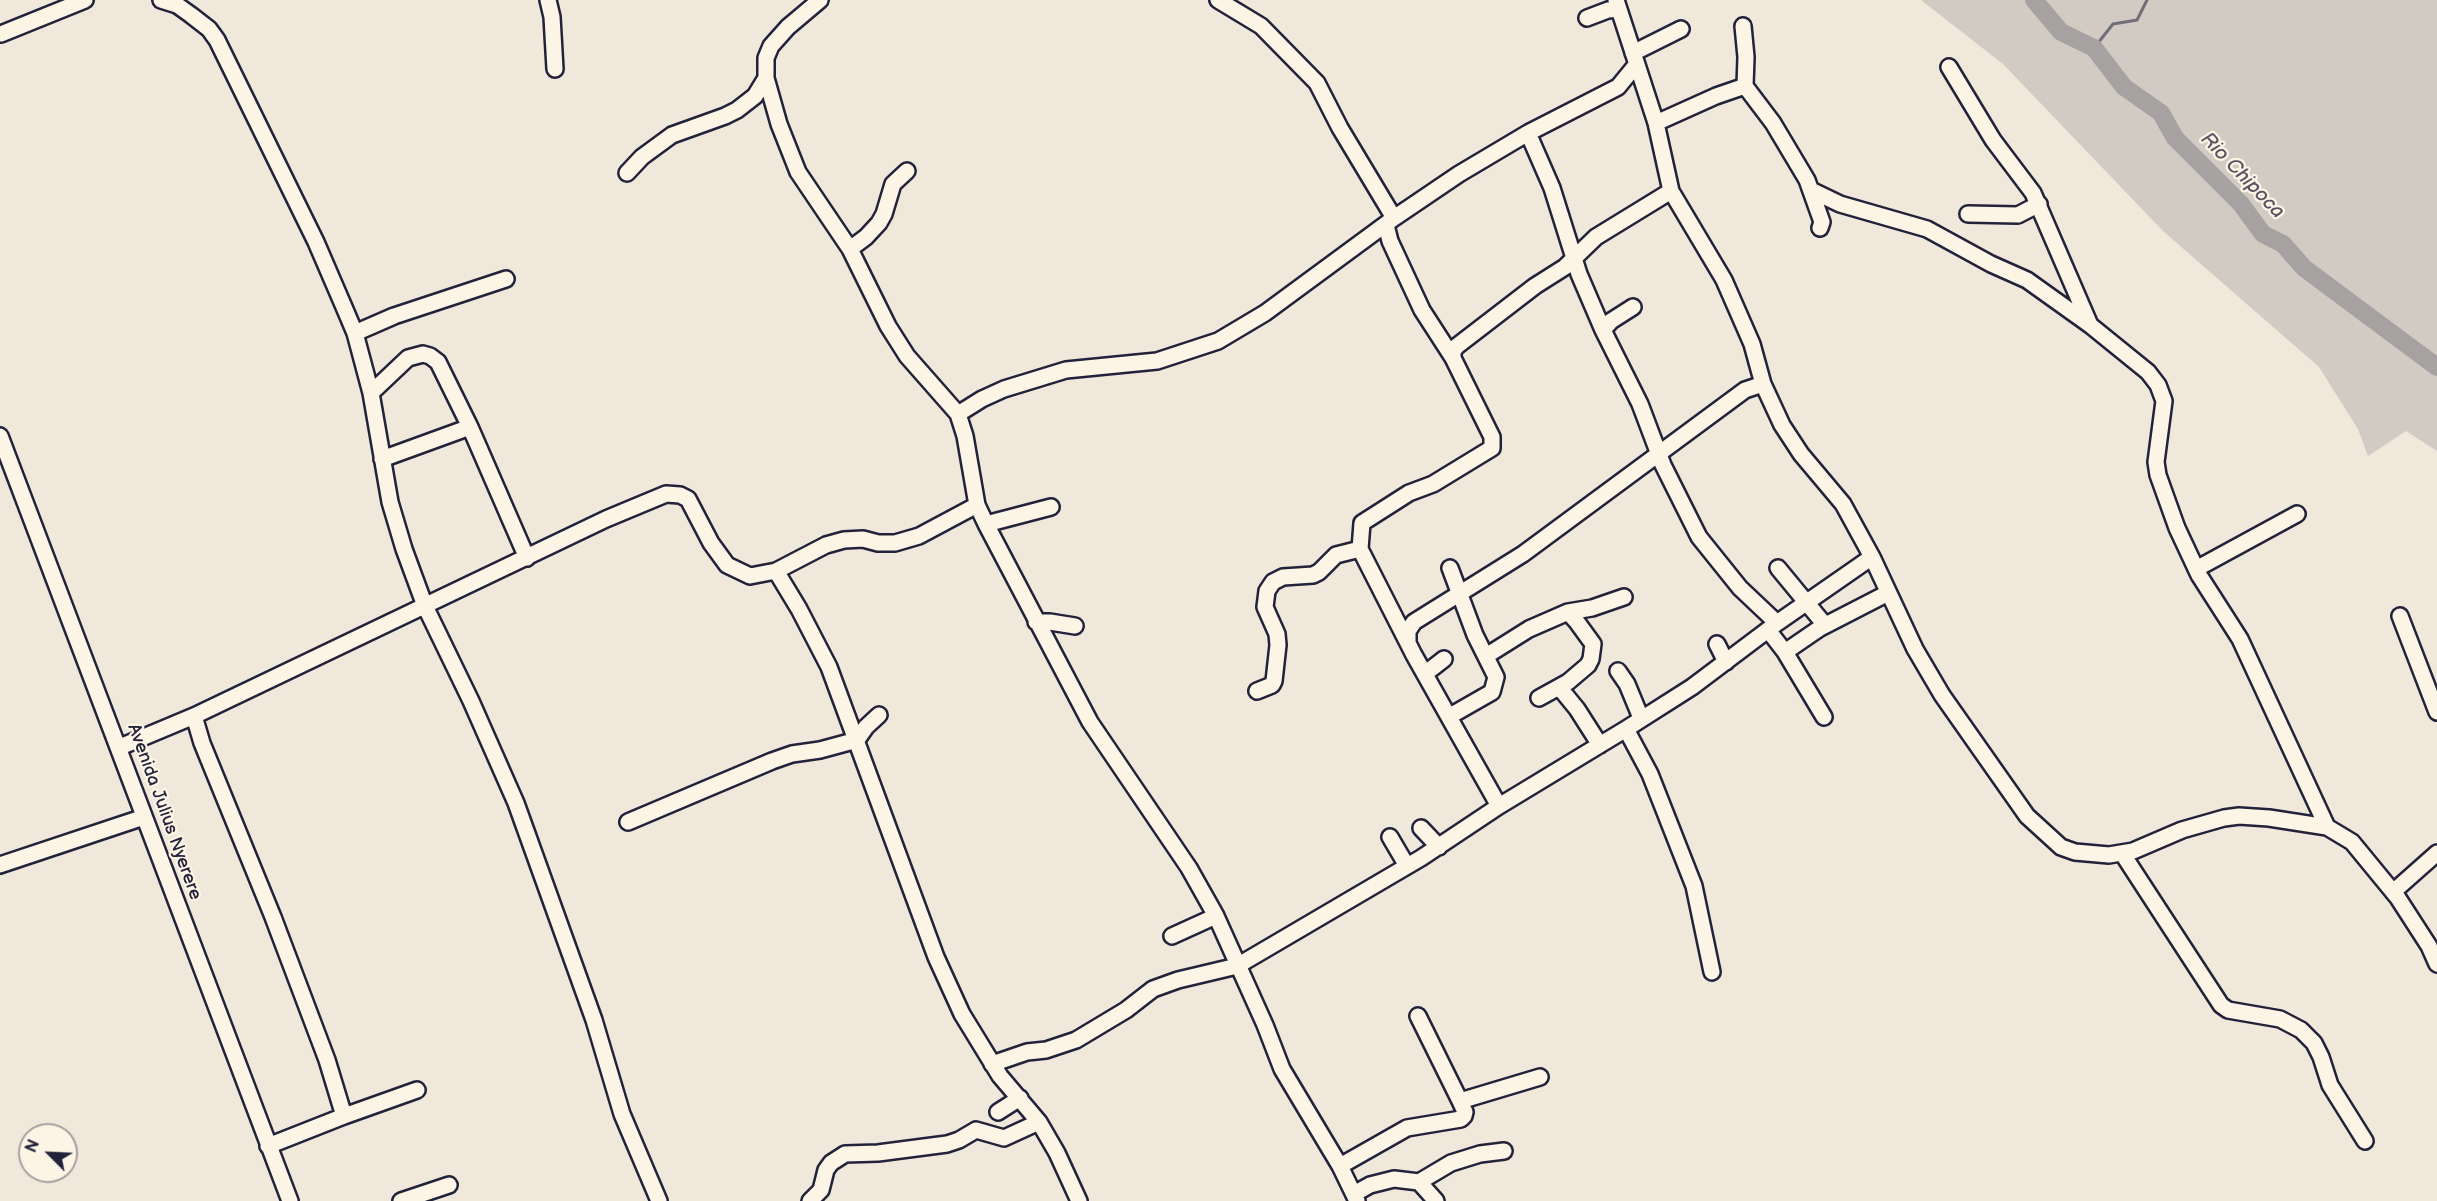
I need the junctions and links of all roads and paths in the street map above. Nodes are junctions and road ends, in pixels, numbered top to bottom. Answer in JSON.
{"nodes":[{"id":1,"x":85,"y":0,"type":"edge"},
{"id":2,"x":161,"y":0,"type":"edge"},
{"id":3,"x":548,"y":0,"type":"edge"},
{"id":4,"x":820,"y":0,"type":"edge"},
{"id":5,"x":1218,"y":0,"type":"edge"},
{"id":6,"x":1617,"y":5,"type":"edge"},
{"id":7,"x":1587,"y":18,"type":"dead end"},
{"id":8,"x":1743,"y":26,"type":"dead end"},
{"id":9,"x":1681,"y":29,"type":"dead end"},
{"id":10,"x":1,"y":34,"type":"edge"},
{"id":11,"x":1635,"y":59,"type":"junction"},
{"id":12,"x":1949,"y":68,"type":"dead end"},
{"id":13,"x":555,"y":69,"type":"dead end"},
{"id":14,"x":766,"y":78,"type":"junction"},
{"id":15,"x":1745,"y":86,"type":"junction"},
{"id":16,"x":1618,"y":87,"type":"junction"},
{"id":17,"x":1644,"y":90,"type":"junction"},
{"id":18,"x":755,"y":96,"type":"junction"},
{"id":19,"x":771,"y":98,"type":"junction"},
{"id":20,"x":1656,"y":123,"type":"junction"},
{"id":21,"x":1528,"y":133,"type":"junction"},
{"id":22,"x":907,"y":171,"type":"dead end"},
{"id":23,"x":627,"y":173,"type":"dead end"},
{"id":24,"x":1671,"y":191,"type":"junction"},
{"id":25,"x":1813,"y":191,"type":"junction"},
{"id":26,"x":2038,"y":204,"type":"junction"},
{"id":27,"x":1968,"y":214,"type":"dead end"},
{"id":28,"x":1390,"y":222,"type":"junction"},
{"id":29,"x":1820,"y":228,"type":"dead end"},
{"id":30,"x":850,"y":249,"type":"junction"},
{"id":31,"x":1574,"y":257,"type":"junction"},
{"id":32,"x":506,"y":279,"type":"dead end"},
{"id":33,"x":1633,"y":307,"type":"dead end"},
{"id":34,"x":2090,"y":325,"type":"junction"},
{"id":35,"x":1603,"y":330,"type":"junction"},
{"id":36,"x":355,"y":333,"type":"junction"},
{"id":37,"x":1452,"y":358,"type":"junction"},
{"id":38,"x":1763,"y":384,"type":"junction"},
{"id":39,"x":371,"y":393,"type":"junction"},
{"id":40,"x":958,"y":414,"type":"junction"},
{"id":41,"x":470,"y":427,"type":"junction"},
{"id":42,"x":0,"y":436,"type":"edge"},
{"id":43,"x":382,"y":459,"type":"junction"},
{"id":44,"x":1662,"y":459,"type":"junction"},
{"id":45,"x":977,"y":505,"type":"junction"},
{"id":46,"x":1051,"y":507,"type":"dead end"},
{"id":47,"x":2297,"y":514,"type":"dead end"},
{"id":48,"x":986,"y":524,"type":"junction"},
{"id":49,"x":1360,"y":549,"type":"junction"},
{"id":50,"x":1872,"y":557,"type":"junction"},
{"id":51,"x":527,"y":558,"type":"junction"},
{"id":52,"x":1450,"y":568,"type":"dead end"},
{"id":53,"x":1778,"y":568,"type":"dead end"},
{"id":54,"x":2196,"y":569,"type":"junction"},
{"id":55,"x":776,"y":571,"type":"junction"},
{"id":56,"x":1888,"y":593,"type":"junction"},
{"id":57,"x":1459,"y":595,"type":"junction"},
{"id":58,"x":1624,"y":597,"type":"dead end"},
{"id":59,"x":1806,"y":602,"type":"junction"},
{"id":60,"x":425,"y":606,"type":"junction"},
{"id":61,"x":1568,"y":612,"type":"junction"},
{"id":62,"x":2400,"y":616,"type":"dead end"},
{"id":63,"x":1396,"y":617,"type":"junction"},
{"id":64,"x":1036,"y":622,"type":"junction"},
{"id":65,"x":1414,"y":622,"type":"junction"},
{"id":66,"x":1825,"y":625,"type":"junction"},
{"id":67,"x":1075,"y":626,"type":"dead end"},
{"id":68,"x":1772,"y":627,"type":"junction"},
{"id":69,"x":1408,"y":641,"type":"junction"},
{"id":70,"x":1717,"y":644,"type":"dead end"},
{"id":71,"x":1785,"y":652,"type":"junction"},
{"id":72,"x":1486,"y":656,"type":"junction"},
{"id":73,"x":1444,"y":659,"type":"dead end"},
{"id":74,"x":1726,"y":662,"type":"junction"},
{"id":75,"x":1618,"y":671,"type":"dead end"},
{"id":76,"x":1426,"y":674,"type":"junction"},
{"id":77,"x":1559,"y":687,"type":"junction"},
{"id":78,"x":1257,"y":691,"type":"dead end"},
{"id":79,"x":1539,"y":698,"type":"dead end"},
{"id":80,"x":2437,"y":712,"type":"edge"},
{"id":81,"x":194,"y":716,"type":"junction"},
{"id":82,"x":879,"y":716,"type":"dead end"},
{"id":83,"x":1450,"y":716,"type":"junction"},
{"id":84,"x":1824,"y":717,"type":"dead end"},
{"id":85,"x":1641,"y":718,"type":"junction"},
{"id":86,"x":1626,"y":729,"type":"junction"},
{"id":87,"x":857,"y":741,"type":"junction"},
{"id":88,"x":1600,"y":745,"type":"junction"},
{"id":89,"x":120,"y":747,"type":"junction"},
{"id":90,"x":1499,"y":807,"type":"junction"},
{"id":91,"x":144,"y":817,"type":"junction"},
{"id":92,"x":628,"y":822,"type":"dead end"},
{"id":93,"x":2327,"y":826,"type":"junction"},
{"id":94,"x":1421,"y":828,"type":"dead end"},
{"id":95,"x":1390,"y":837,"type":"dead end"},
{"id":96,"x":1439,"y":847,"type":"junction"},
{"id":97,"x":2122,"y":853,"type":"junction"},
{"id":98,"x":2437,"y":853,"type":"edge"},
{"id":99,"x":0,"y":865,"type":"edge"},
{"id":100,"x":1407,"y":866,"type":"junction"},
{"id":101,"x":2393,"y":892,"type":"junction"},
{"id":102,"x":1216,"y":915,"type":"junction"},
{"id":103,"x":1172,"y":936,"type":"dead end"},
{"id":104,"x":2437,"y":964,"type":"edge"},
{"id":105,"x":1237,"y":966,"type":"junction"},
{"id":106,"x":1712,"y":972,"type":"dead end"},
{"id":107,"x":1418,"y":1016,"type":"dead end"},
{"id":108,"x":992,"y":1064,"type":"junction"},
{"id":109,"x":1540,"y":1077,"type":"dead end"},
{"id":110,"x":417,"y":1090,"type":"dead end"},
{"id":111,"x":1020,"y":1098,"type":"junction"},
{"id":112,"x":1460,"y":1101,"type":"junction"},
{"id":113,"x":998,"y":1112,"type":"dead end"},
{"id":114,"x":344,"y":1116,"type":"junction"},
{"id":115,"x":1039,"y":1122,"type":"junction"},
{"id":116,"x":2365,"y":1141,"type":"dead end"},
{"id":117,"x":268,"y":1146,"type":"junction"},
{"id":118,"x":1504,"y":1151,"type":"dead end"},
{"id":119,"x":1340,"y":1166,"type":"junction"},
{"id":120,"x":1419,"y":1182,"type":"junction"},
{"id":121,"x":450,"y":1185,"type":"dead end"},
{"id":122,"x":1356,"y":1197,"type":"edge"},
{"id":123,"x":290,"y":1201,"type":"edge"},
{"id":124,"x":401,"y":1201,"type":"edge"},
{"id":125,"x":659,"y":1201,"type":"edge"},
{"id":126,"x":810,"y":1201,"type":"edge"},
{"id":127,"x":1079,"y":1201,"type":"edge"},
{"id":128,"x":1436,"y":1201,"type":"edge"}],
"edges":[{"from":1,"to":10,"type":"street"},
{"from":2,"to":36,"type":"street"},
{"from":3,"to":13,"type":"street"},
{"from":4,"to":14,"type":"street"},
{"from":5,"to":28,"type":"street"},
{"from":6,"to":7,"type":"street"},
{"from":6,"to":11,"type":"street"},
{"from":8,"to":15,"type":"street"},
{"from":9,"to":11,"type":"street"},
{"from":11,"to":16,"type":"street"},
{"from":11,"to":17,"type":"street"},
{"from":12,"to":26,"type":"street"},
{"from":14,"to":18,"type":"street"},
{"from":14,"to":19,"type":"street"},
{"from":15,"to":20,"type":"street"},
{"from":15,"to":25,"type":"street"},
{"from":16,"to":17,"type":"street"},
{"from":16,"to":21,"type":"street"},
{"from":17,"to":20,"type":"street"},
{"from":18,"to":19,"type":"street"},
{"from":18,"to":23,"type":"street"},
{"from":19,"to":30,"type":"street"},
{"from":20,"to":24,"type":"street"},
{"from":21,"to":28,"type":"street"},
{"from":21,"to":31,"type":"street"},
{"from":22,"to":30,"type":"street"},
{"from":24,"to":31,"type":"street"},
{"from":24,"to":38,"type":"street"},
{"from":25,"to":29,"type":"street"},
{"from":25,"to":34,"type":"street"},
{"from":26,"to":27,"type":"street"},
{"from":26,"to":34,"type":"street"},
{"from":28,"to":37,"type":"street"},
{"from":28,"to":40,"type":"street"},
{"from":30,"to":40,"type":"street"},
{"from":31,"to":35,"type":"street"},
{"from":31,"to":37,"type":"street"},
{"from":32,"to":36,"type":"street"},
{"from":33,"to":35,"type":"street"},
{"from":34,"to":54,"type":"street"},
{"from":35,"to":44,"type":"street"},
{"from":36,"to":39,"type":"street"},
{"from":37,"to":49,"type":"street"},
{"from":38,"to":44,"type":"street"},
{"from":38,"to":50,"type":"street"},
{"from":39,"to":41,"type":"street"},
{"from":39,"to":43,"type":"street"},
{"from":40,"to":45,"type":"street"},
{"from":41,"to":43,"type":"street"},
{"from":41,"to":51,"type":"street"},
{"from":42,"to":89,"type":"street","name":"Avenida Julius Nyerere"},
{"from":43,"to":60,"type":"street"},
{"from":44,"to":57,"type":"street"},
{"from":44,"to":68,"type":"street"},
{"from":45,"to":48,"type":"street"},
{"from":45,"to":55,"type":"street"},
{"from":46,"to":48,"type":"street"},
{"from":47,"to":54,"type":"street"},
{"from":48,"to":64,"type":"street"},
{"from":49,"to":63,"type":"street"},
{"from":49,"to":78,"type":"street"},
{"from":50,"to":56,"type":"street"},
{"from":50,"to":59,"type":"street"},
{"from":51,"to":55,"type":"street"},
{"from":51,"to":60,"type":"street"},
{"from":52,"to":57,"type":"street"},
{"from":53,"to":59,"type":"street"},
{"from":54,"to":93,"type":"street"},
{"from":55,"to":87,"type":"street"},
{"from":56,"to":66,"type":"street"},
{"from":56,"to":97,"type":"street"},
{"from":57,"to":65,"type":"street"},
{"from":57,"to":72,"type":"street"},
{"from":58,"to":61,"type":"street"},
{"from":59,"to":66,"type":"street"},
{"from":59,"to":68,"type":"street"},
{"from":60,"to":81,"type":"street"},
{"from":60,"to":125,"type":"street"},
{"from":61,"to":72,"type":"street"},
{"from":61,"to":77,"type":"street"},
{"from":62,"to":80,"type":"street"},
{"from":63,"to":65,"type":"street"},
{"from":63,"to":69,"type":"street"},
{"from":64,"to":67,"type":"street"},
{"from":64,"to":102,"type":"street"},
{"from":65,"to":69,"type":"street"},
{"from":66,"to":71,"type":"street"},
{"from":68,"to":71,"type":"street"},
{"from":68,"to":74,"type":"street"},
{"from":69,"to":76,"type":"street"},
{"from":70,"to":74,"type":"street"},
{"from":71,"to":84,"type":"street"},
{"from":72,"to":83,"type":"street"},
{"from":73,"to":76,"type":"street"},
{"from":74,"to":85,"type":"street"},
{"from":75,"to":85,"type":"street"},
{"from":76,"to":83,"type":"street"},
{"from":77,"to":79,"type":"street"},
{"from":77,"to":88,"type":"street"},
{"from":81,"to":89,"type":"street"},
{"from":81,"to":114,"type":"street"},
{"from":82,"to":87,"type":"street"},
{"from":83,"to":90,"type":"street"},
{"from":85,"to":86,"type":"street"},
{"from":86,"to":88,"type":"street"},
{"from":86,"to":106,"type":"street"},
{"from":87,"to":92,"type":"street"},
{"from":87,"to":108,"type":"street"},
{"from":88,"to":90,"type":"street"},
{"from":89,"to":91,"type":"street","name":"Avenida Julius Nyerere"},
{"from":90,"to":96,"type":"street"},
{"from":91,"to":99,"type":"street"},
{"from":91,"to":117,"type":"street","name":"Avenida Julius Nyerere"},
{"from":93,"to":97,"type":"street"},
{"from":93,"to":101,"type":"street"},
{"from":94,"to":96,"type":"street"},
{"from":95,"to":100,"type":"street"},
{"from":96,"to":100,"type":"street"},
{"from":97,"to":116,"type":"street"},
{"from":98,"to":101,"type":"street"},
{"from":100,"to":105,"type":"street"},
{"from":101,"to":104,"type":"street"},
{"from":102,"to":103,"type":"street"},
{"from":102,"to":105,"type":"street"},
{"from":105,"to":108,"type":"street"},
{"from":105,"to":119,"type":"street"},
{"from":107,"to":112,"type":"street"},
{"from":108,"to":111,"type":"street"},
{"from":109,"to":112,"type":"street"},
{"from":110,"to":114,"type":"street"},
{"from":111,"to":113,"type":"street"},
{"from":111,"to":115,"type":"street"},
{"from":112,"to":119,"type":"street"},
{"from":114,"to":117,"type":"street"},
{"from":115,"to":126,"type":"street"},
{"from":115,"to":127,"type":"street"},
{"from":117,"to":123,"type":"street","name":"Avenida Julius Nyerere"},
{"from":118,"to":120,"type":"street"},
{"from":119,"to":122,"type":"street"},
{"from":120,"to":122,"type":"street"},
{"from":120,"to":128,"type":"street"},
{"from":121,"to":124,"type":"street"}]}
